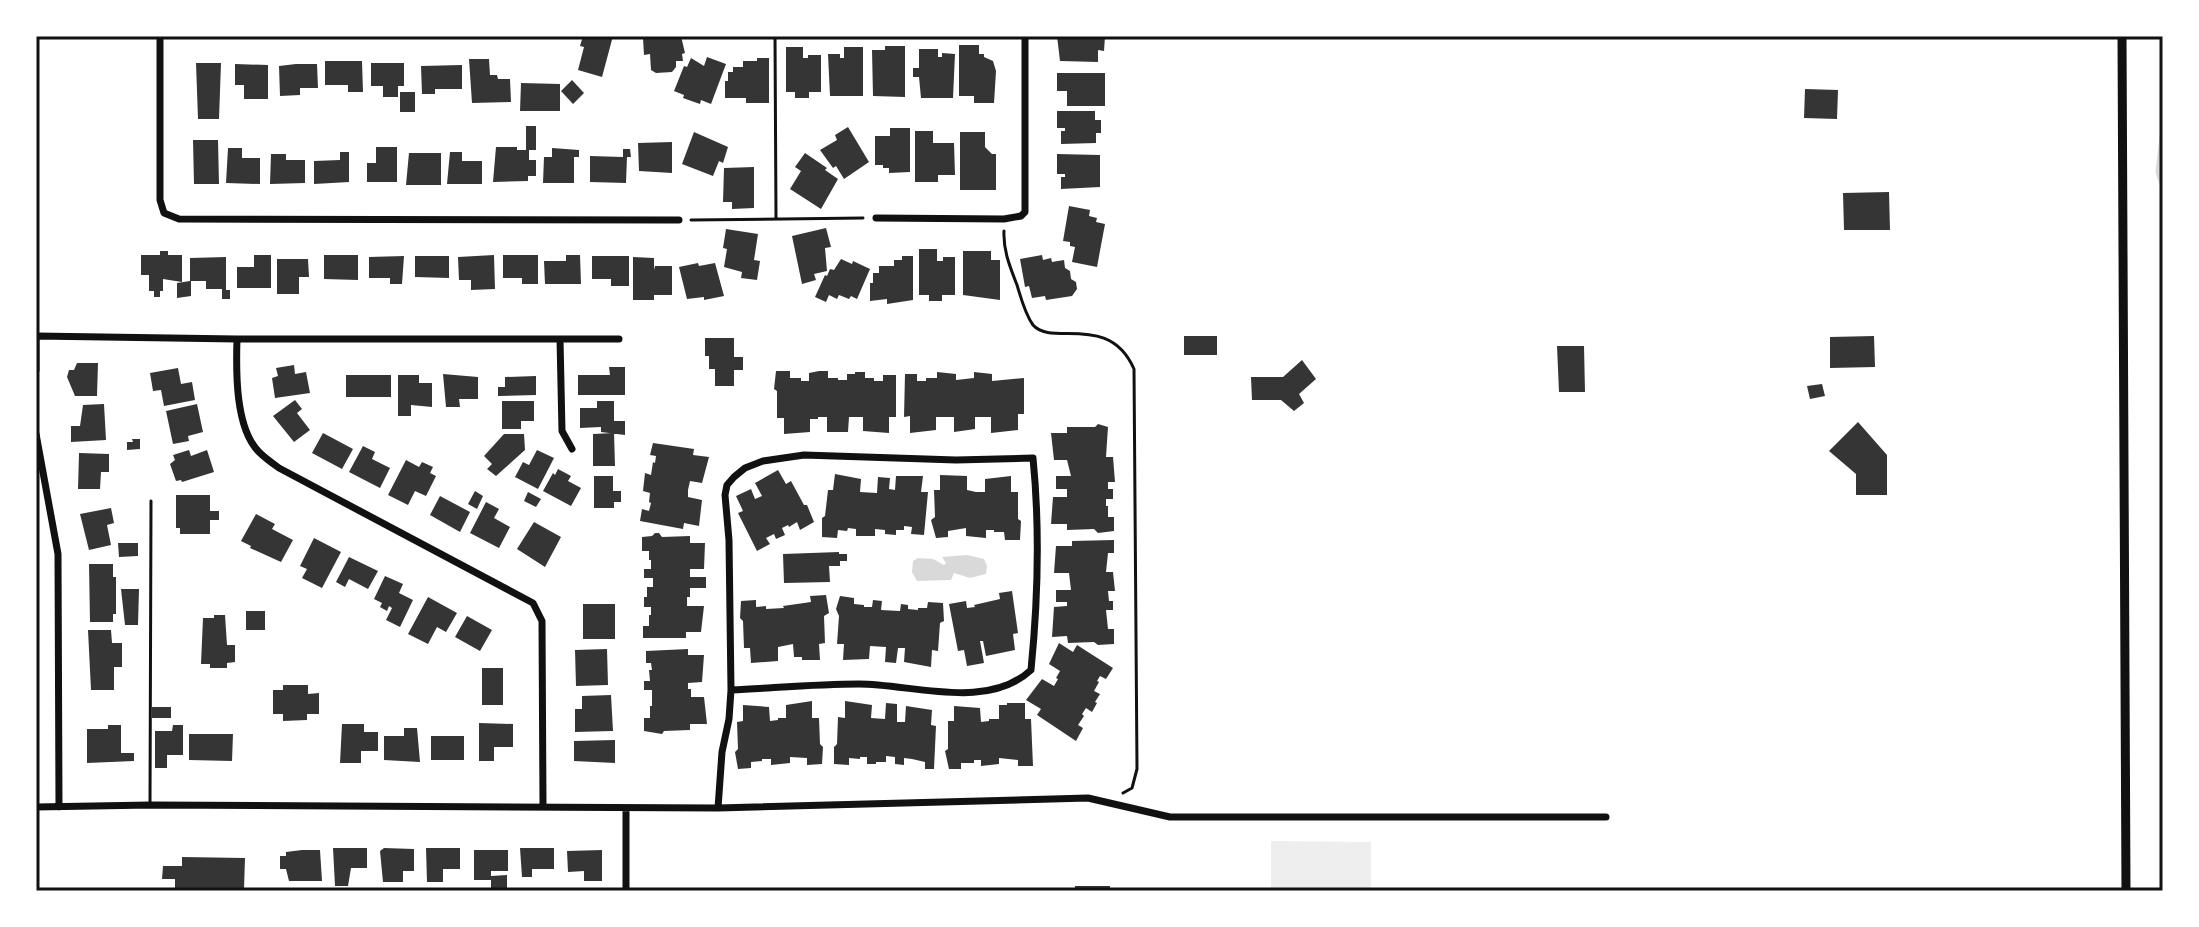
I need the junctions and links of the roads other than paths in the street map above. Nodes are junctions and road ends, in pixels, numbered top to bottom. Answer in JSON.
{"nodes":[{"id":1,"x":160,"y":36,"type":"edge"},
{"id":2,"x":1025,"y":36,"type":"edge"},
{"id":3,"x":2122,"y":36,"type":"edge"},
{"id":4,"x":876,"y":218,"type":"road end"},
{"id":5,"x":679,"y":220,"type":"road end"},
{"id":6,"x":36,"y":336,"type":"edge"},
{"id":7,"x":237,"y":339,"type":"junction"},
{"id":8,"x":560,"y":339,"type":"junction"},
{"id":9,"x":619,"y":339,"type":"dead end"},
{"id":10,"x":36,"y":370,"type":"edge"},
{"id":11,"x":36,"y":434,"type":"edge"},
{"id":12,"x":572,"y":449,"type":"dead end"},
{"id":13,"x":151,"y":501,"type":"dead end"},
{"id":14,"x":731,"y":690,"type":"junction"},
{"id":15,"x":150,"y":805,"type":"junction"},
{"id":16,"x":543,"y":806,"type":"junction"},
{"id":17,"x":36,"y":807,"type":"edge"},
{"id":18,"x":59,"y":807,"type":"junction"},
{"id":19,"x":626,"y":808,"type":"junction"},
{"id":20,"x":718,"y":808,"type":"junction"},
{"id":21,"x":1606,"y":817,"type":"dead end"},
{"id":22,"x":626,"y":891,"type":"edge"},
{"id":23,"x":2126,"y":891,"type":"edge"}],
"edges":[{"from":1,"to":5,"type":"street"},
{"from":2,"to":4,"type":"street"},
{"from":3,"to":23,"type":"street"},
{"from":6,"to":7,"type":"street"},
{"from":6,"to":10,"type":"street"},
{"from":7,"to":8,"type":"street"},
{"from":7,"to":16,"type":"street"},
{"from":8,"to":9,"type":"street"},
{"from":8,"to":12,"type":"street"},
{"from":11,"to":18,"type":"street"},
{"from":13,"to":15,"type":"lane"},
{"from":14,"to":14,"type":"street"},
{"from":14,"to":20,"type":"street"},
{"from":15,"to":16,"type":"street"},
{"from":15,"to":18,"type":"street"},
{"from":16,"to":19,"type":"street"},
{"from":17,"to":18,"type":"street"},
{"from":19,"to":20,"type":"street"},
{"from":19,"to":22,"type":"street"},
{"from":20,"to":21,"type":"street"}]}
